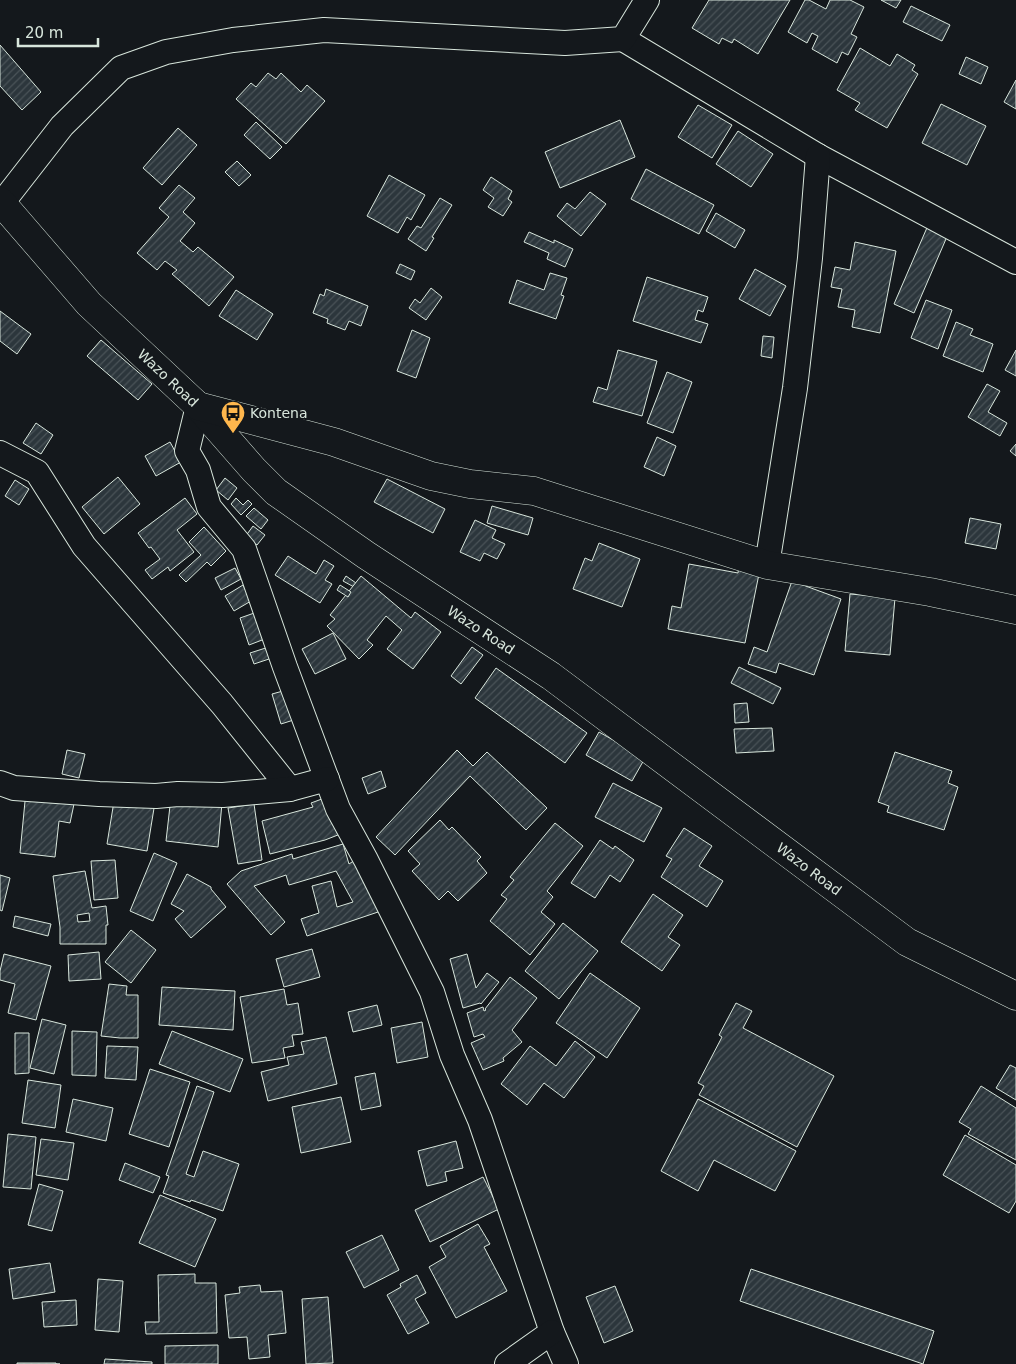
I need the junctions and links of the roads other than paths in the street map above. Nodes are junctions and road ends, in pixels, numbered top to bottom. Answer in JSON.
{"nodes":[{"id":1,"x":647,"y":0,"type":"edge"},
{"id":2,"x":623,"y":39,"type":"junction"},
{"id":3,"x":818,"y":156,"type":"junction"},
{"id":4,"x":1,"y":202,"type":"edge"},
{"id":5,"x":1016,"y":262,"type":"edge"},
{"id":6,"x":198,"y":406,"type":"junction"},
{"id":7,"x":0,"y":453,"type":"edge"},
{"id":8,"x":767,"y":565,"type":"junction"},
{"id":9,"x":1016,"y":610,"type":"edge"},
{"id":10,"x":327,"y":779,"type":"junction"},
{"id":11,"x":0,"y":783,"type":"edge"},
{"id":12,"x":290,"y":789,"type":"junction"},
{"id":13,"x":1016,"y":996,"type":"edge"},
{"id":14,"x":552,"y":1332,"type":"junction"},
{"id":15,"x":507,"y":1364,"type":"edge"},
{"id":16,"x":566,"y":1364,"type":"edge"}],
"edges":[{"from":1,"to":2,"type":"street"},
{"from":2,"to":3,"type":"street"},
{"from":2,"to":4,"type":"street"},
{"from":3,"to":5,"type":"street"},
{"from":3,"to":8,"type":"street"},
{"from":4,"to":6,"type":"main road","name":"Wazo Road"},
{"from":6,"to":8,"type":"main road"},
{"from":6,"to":10,"type":"street"},
{"from":6,"to":13,"type":"main road","name":"Wazo Road"},
{"from":7,"to":12,"type":"street"},
{"from":8,"to":9,"type":"main road"},
{"from":10,"to":12,"type":"street"},
{"from":10,"to":14,"type":"street"},
{"from":11,"to":12,"type":"street"},
{"from":14,"to":15,"type":"street"},
{"from":14,"to":16,"type":"street"}]}
